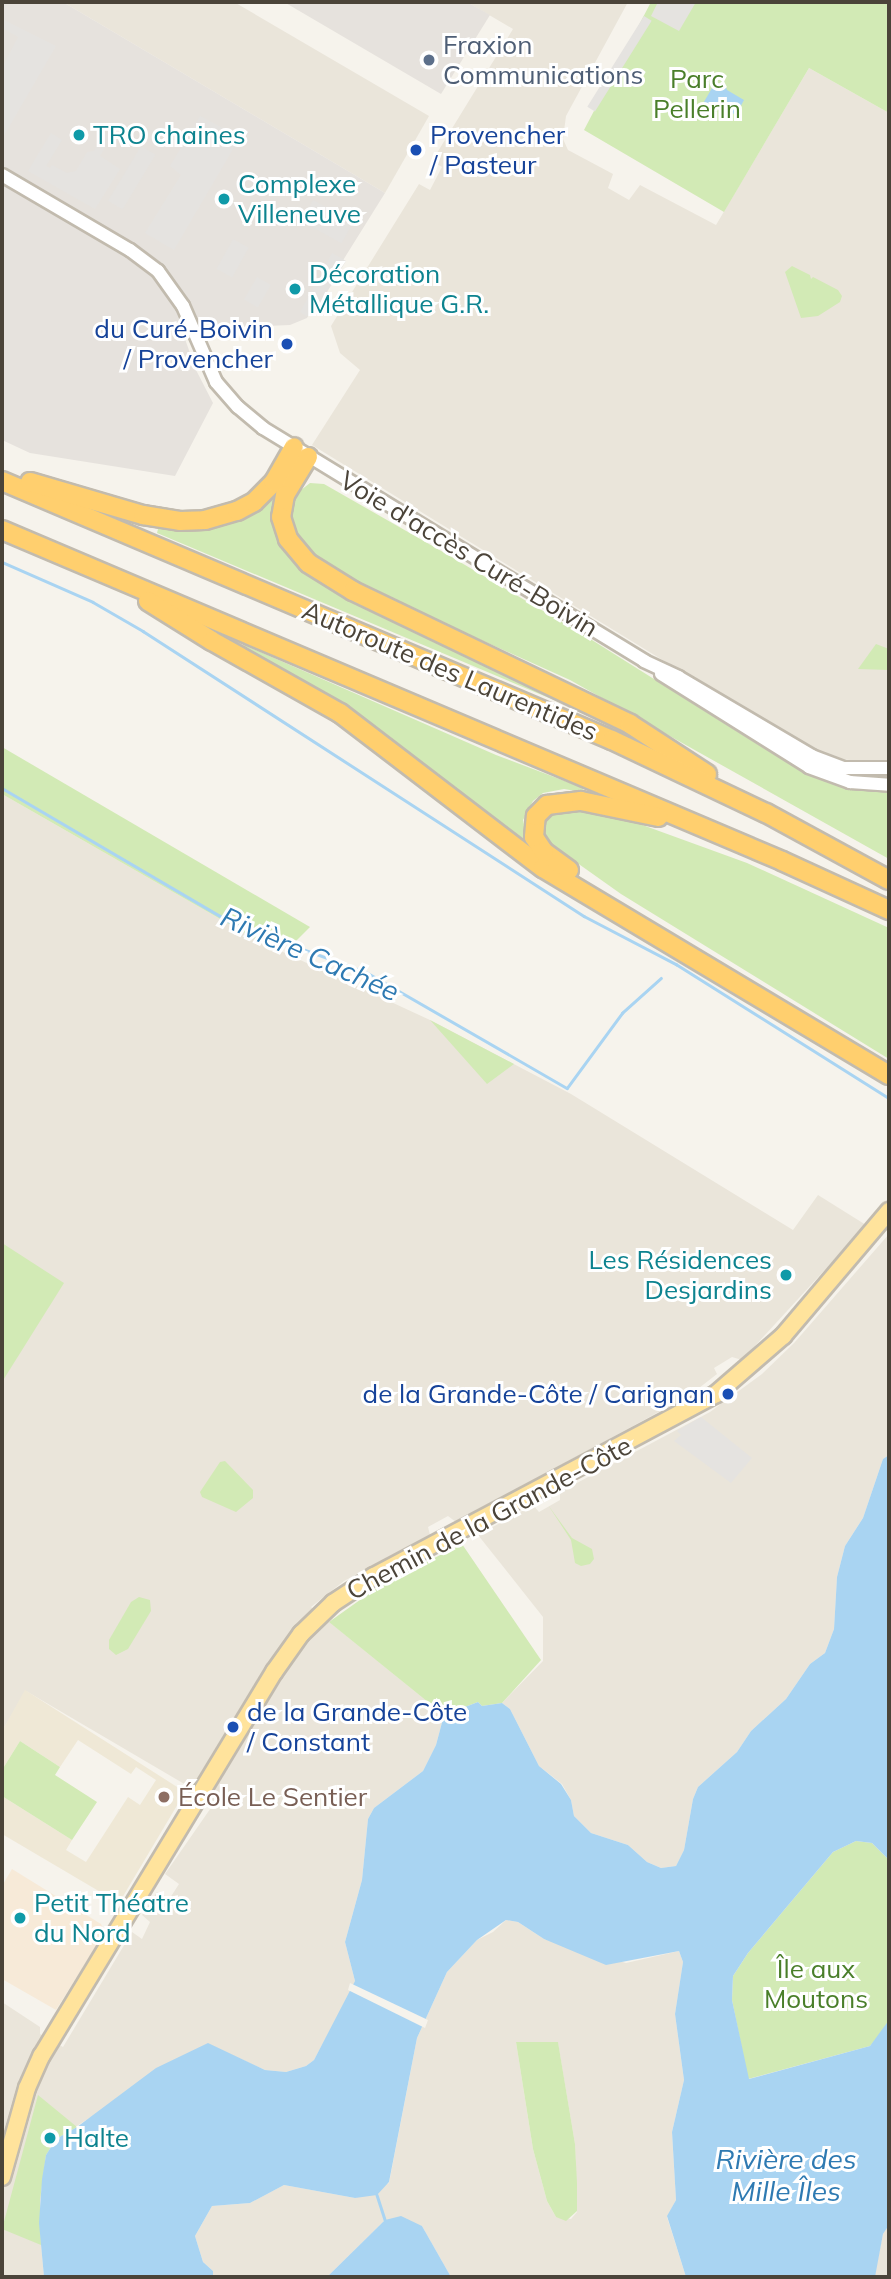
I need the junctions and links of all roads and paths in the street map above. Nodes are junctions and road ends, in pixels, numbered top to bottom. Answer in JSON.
{"nodes":[{"id":1,"x":2,"y":175,"type":"edge"},
{"id":2,"x":301,"y":452,"type":"junction"},
{"id":3,"x":2,"y":473,"type":"edge"},
{"id":4,"x":2,"y":481,"type":"edge"},
{"id":5,"x":2,"y":530,"type":"edge"},
{"id":6,"x":103,"y":573,"type":"junction"},
{"id":7,"x":644,"y":661,"type":"junction"},
{"id":8,"x":889,"y":768,"type":"edge"},
{"id":9,"x":889,"y":785,"type":"edge"},
{"id":10,"x":765,"y":813,"type":"junction"},
{"id":11,"x":697,"y":825,"type":"junction"},
{"id":12,"x":889,"y":880,"type":"edge"},
{"id":13,"x":889,"y":910,"type":"edge"},
{"id":14,"x":698,"y":960,"type":"junction"},
{"id":15,"x":889,"y":1075,"type":"edge"},
{"id":16,"x":889,"y":1211,"type":"edge"},
{"id":17,"x":2,"y":2177,"type":"edge"}],
"edges":[{"from":1,"to":2,"type":"street","name":"Voie d'accès Curé-Boivin"},
{"from":2,"to":3,"type":"highway"},
{"from":2,"to":7,"type":"street","name":"Voie d'accès Curé-Boivin"},
{"from":2,"to":10,"type":"highway"},
{"from":4,"to":10,"type":"highway","name":"Autoroute des Laurentides"},
{"from":5,"to":6,"type":"highway","name":"Autoroute des Laurentides"},
{"from":6,"to":11,"type":"highway","name":"Autoroute des Laurentides"},
{"from":6,"to":14,"type":"highway"},
{"from":7,"to":8,"type":"street","name":"Voie d'accès Curé-Boivin"},
{"from":7,"to":9,"type":"street","name":"Voie d'accès Curé-Boivin"},
{"from":10,"to":12,"type":"highway","name":"Autoroute des Laurentides"},
{"from":11,"to":13,"type":"highway","name":"Autoroute des Laurentides"},
{"from":11,"to":14,"type":"highway"},
{"from":14,"to":15,"type":"highway"},
{"from":16,"to":17,"type":"main road","name":"Chemin de la Grande-Côte"}]}
